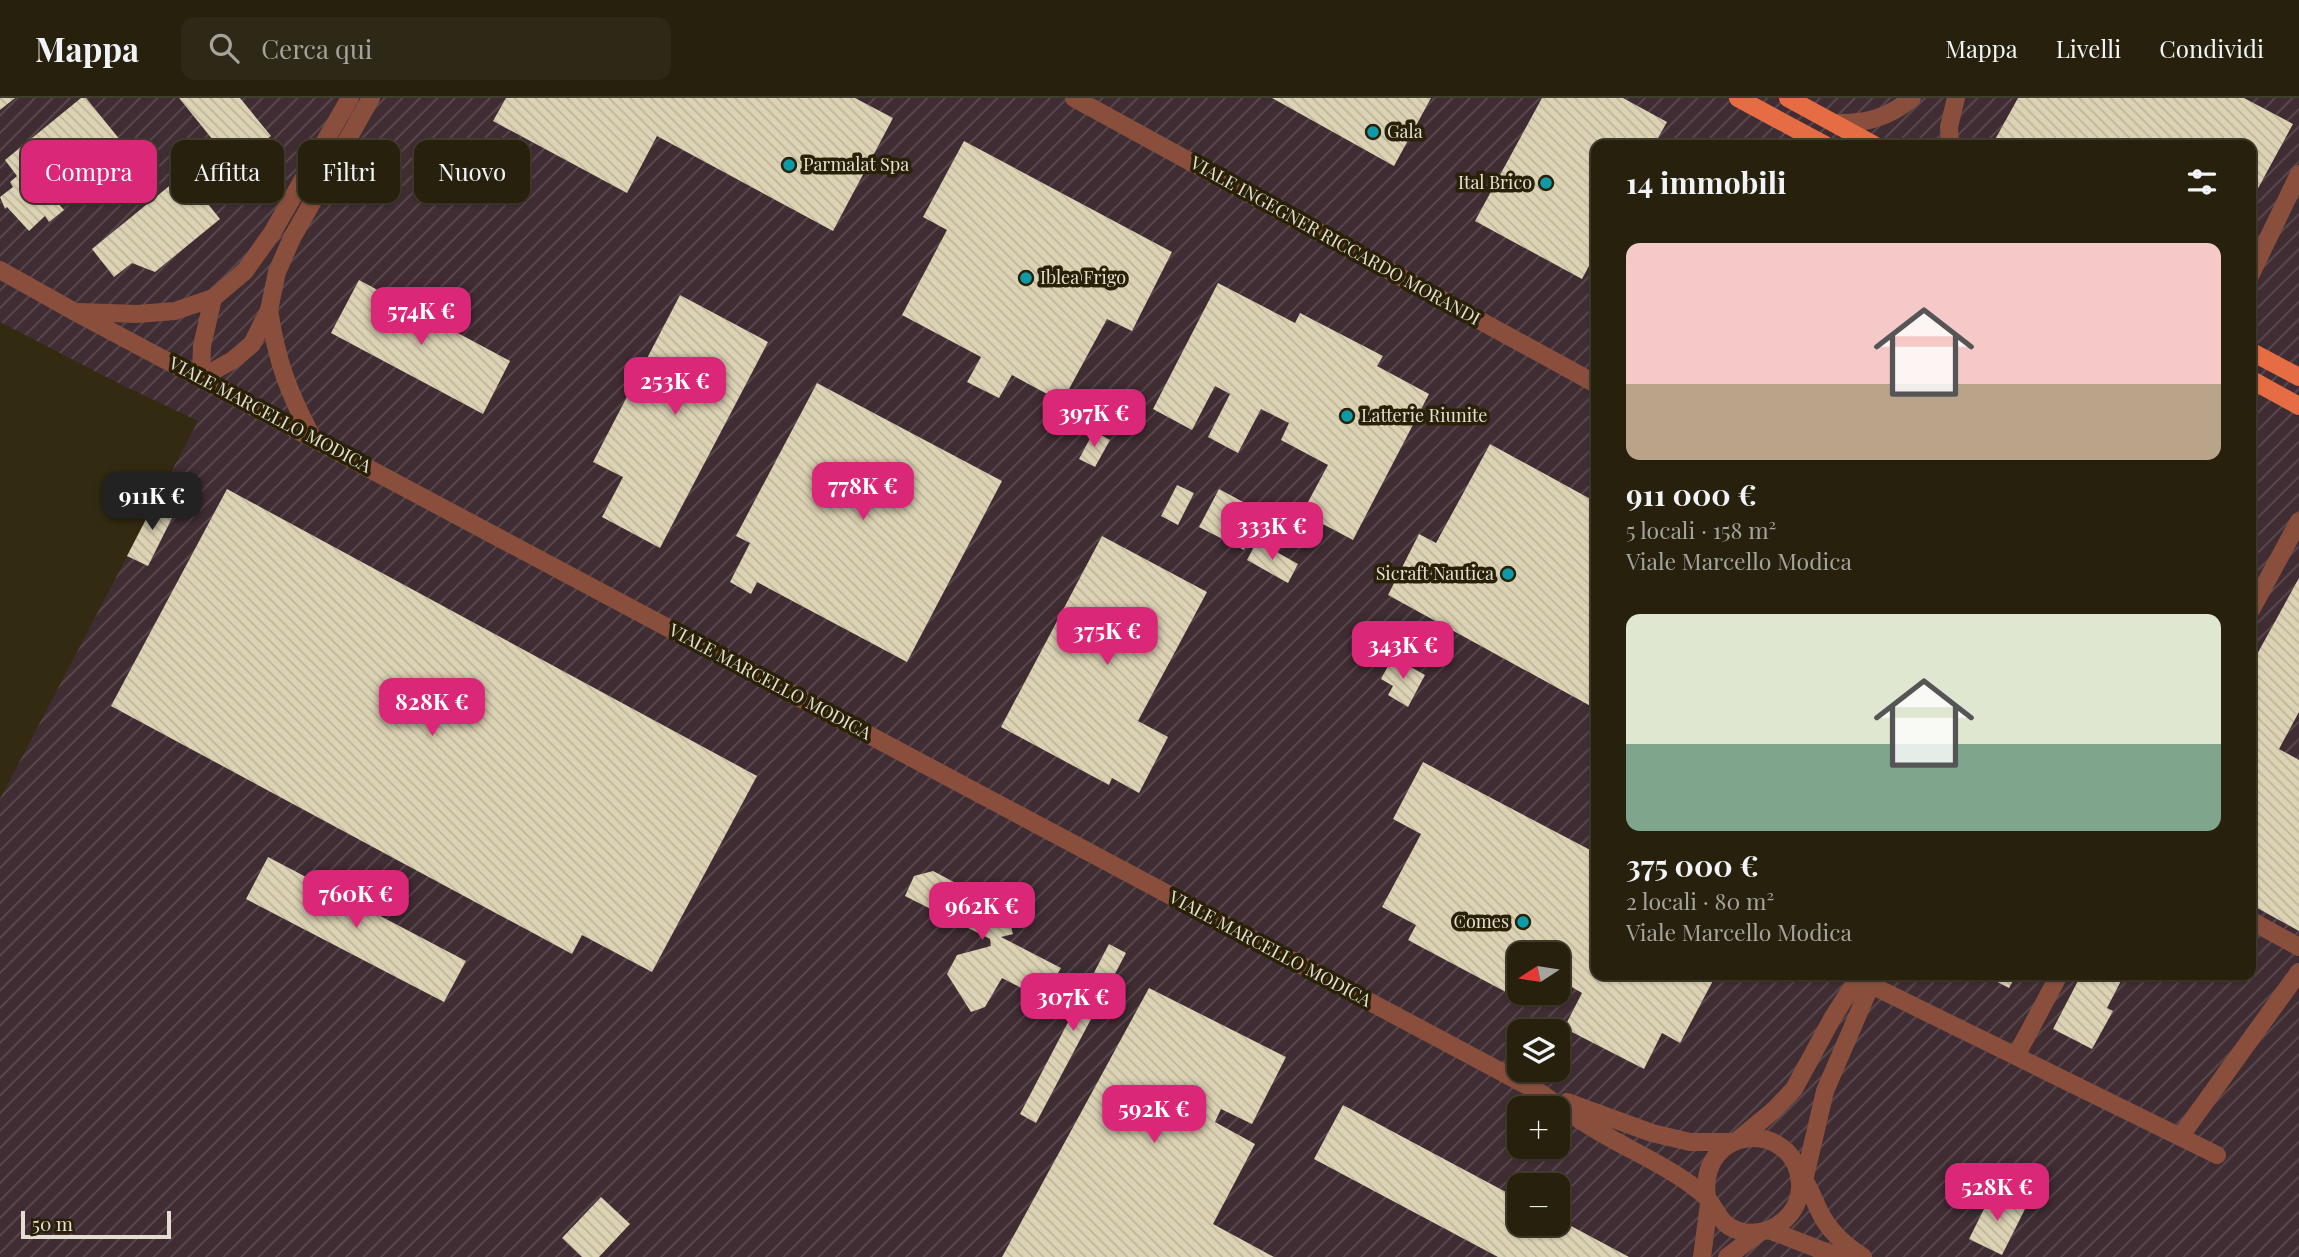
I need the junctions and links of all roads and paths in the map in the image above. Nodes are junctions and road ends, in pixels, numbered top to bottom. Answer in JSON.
{"nodes":[{"id":1,"x":350,"y":98,"type":"edge"},
{"id":2,"x":371,"y":98,"type":"edge"},
{"id":3,"x":1074,"y":98,"type":"edge"},
{"id":4,"x":1738,"y":98,"type":"edge"},
{"id":5,"x":1788,"y":98,"type":"edge"},
{"id":6,"x":1912,"y":98,"type":"edge"},
{"id":7,"x":1956,"y":98,"type":"edge"},
{"id":8,"x":1834,"y":123,"type":"junction"},
{"id":9,"x":1815,"y":140,"type":"edge"},
{"id":10,"x":1865,"y":140,"type":"edge"},
{"id":11,"x":1950,"y":140,"type":"edge"},
{"id":12,"x":2299,"y":174,"type":"edge"},
{"id":13,"x":2299,"y":205,"type":"edge"},
{"id":14,"x":2263,"y":254,"type":"junction"},
{"id":15,"x":2256,"y":266,"type":"edge"},
{"id":16,"x":0,"y":270,"type":"edge"},
{"id":17,"x":213,"y":298,"type":"junction"},
{"id":18,"x":269,"y":310,"type":"junction"},
{"id":19,"x":75,"y":312,"type":"junction"},
{"id":20,"x":2256,"y":354,"type":"edge"},
{"id":21,"x":2299,"y":377,"type":"edge"},
{"id":22,"x":201,"y":378,"type":"junction"},
{"id":23,"x":1591,"y":381,"type":"edge"},
{"id":24,"x":2256,"y":382,"type":"edge"},
{"id":25,"x":2299,"y":406,"type":"edge"},
{"id":26,"x":312,"y":437,"type":"junction"},
{"id":27,"x":2299,"y":521,"type":"edge"},
{"id":28,"x":2256,"y":601,"type":"edge"},
{"id":29,"x":2256,"y":923,"type":"edge"},
{"id":30,"x":2299,"y":947,"type":"edge"},
{"id":31,"x":2299,"y":972,"type":"edge"},
{"id":32,"x":1867,"y":980,"type":"edge"},
{"id":33,"x":1868,"y":980,"type":"edge"},
{"id":34,"x":1873,"y":980,"type":"edge"},
{"id":35,"x":2056,"y":980,"type":"edge"},
{"id":36,"x":2016,"y":1056,"type":"junction"},
{"id":37,"x":1541,"y":1093,"type":"junction"},
{"id":38,"x":2180,"y":1136,"type":"junction"},
{"id":39,"x":1735,"y":1141,"type":"junction"},
{"id":40,"x":1812,"y":1149,"type":"junction"},
{"id":41,"x":2217,"y":1155,"type":"dead end"},
{"id":42,"x":1801,"y":1175,"type":"junction"},
{"id":43,"x":1807,"y":1199,"type":"junction"},
{"id":44,"x":1708,"y":1201,"type":"junction"},
{"id":45,"x":1764,"y":1231,"type":"junction"},
{"id":46,"x":1702,"y":1257,"type":"edge"},
{"id":47,"x":1727,"y":1257,"type":"edge"},
{"id":48,"x":1839,"y":1257,"type":"edge"},
{"id":49,"x":1863,"y":1257,"type":"edge"}],
"edges":[{"from":1,"to":17,"type":"street"},
{"from":2,"to":18,"type":"street"},
{"from":3,"to":23,"type":"street","name":"VIALE INGEGNER RICCARDO MORANDI"},
{"from":4,"to":9,"type":"main road"},
{"from":5,"to":8,"type":"main road"},
{"from":6,"to":8,"type":"street"},
{"from":7,"to":11,"type":"street"},
{"from":8,"to":10,"type":"main road"},
{"from":12,"to":14,"type":"street"},
{"from":13,"to":14,"type":"street"},
{"from":14,"to":15,"type":"street"},
{"from":16,"to":19,"type":"street","name":"VIALE MARCELLO MODICA"},
{"from":17,"to":19,"type":"street"},
{"from":17,"to":22,"type":"street"},
{"from":18,"to":22,"type":"street"},
{"from":18,"to":26,"type":"street"},
{"from":19,"to":22,"type":"street","name":"VIALE MARCELLO MODICA"},
{"from":20,"to":21,"type":"main road"},
{"from":22,"to":26,"type":"street","name":"VIALE MARCELLO MODICA"},
{"from":24,"to":25,"type":"main road"},
{"from":26,"to":37,"type":"street","name":"VIALE MARCELLO MODICA"},
{"from":27,"to":28,"type":"street"},
{"from":29,"to":30,"type":"street"},
{"from":31,"to":38,"type":"street"},
{"from":32,"to":39,"type":"street"},
{"from":33,"to":40,"type":"street"},
{"from":34,"to":36,"type":"street"},
{"from":35,"to":36,"type":"street"},
{"from":36,"to":38,"type":"street"},
{"from":37,"to":39,"type":"street"},
{"from":37,"to":44,"type":"street"},
{"from":38,"to":41,"type":"street"},
{"from":39,"to":42,"type":"street"},
{"from":39,"to":44,"type":"street"},
{"from":40,"to":42,"type":"street"},
{"from":40,"to":43,"type":"street"},
{"from":42,"to":43,"type":"street"},
{"from":43,"to":45,"type":"street"},
{"from":43,"to":49,"type":"street"},
{"from":44,"to":45,"type":"street"},
{"from":44,"to":46,"type":"street"},
{"from":45,"to":47,"type":"street"},
{"from":45,"to":48,"type":"street"}]}
